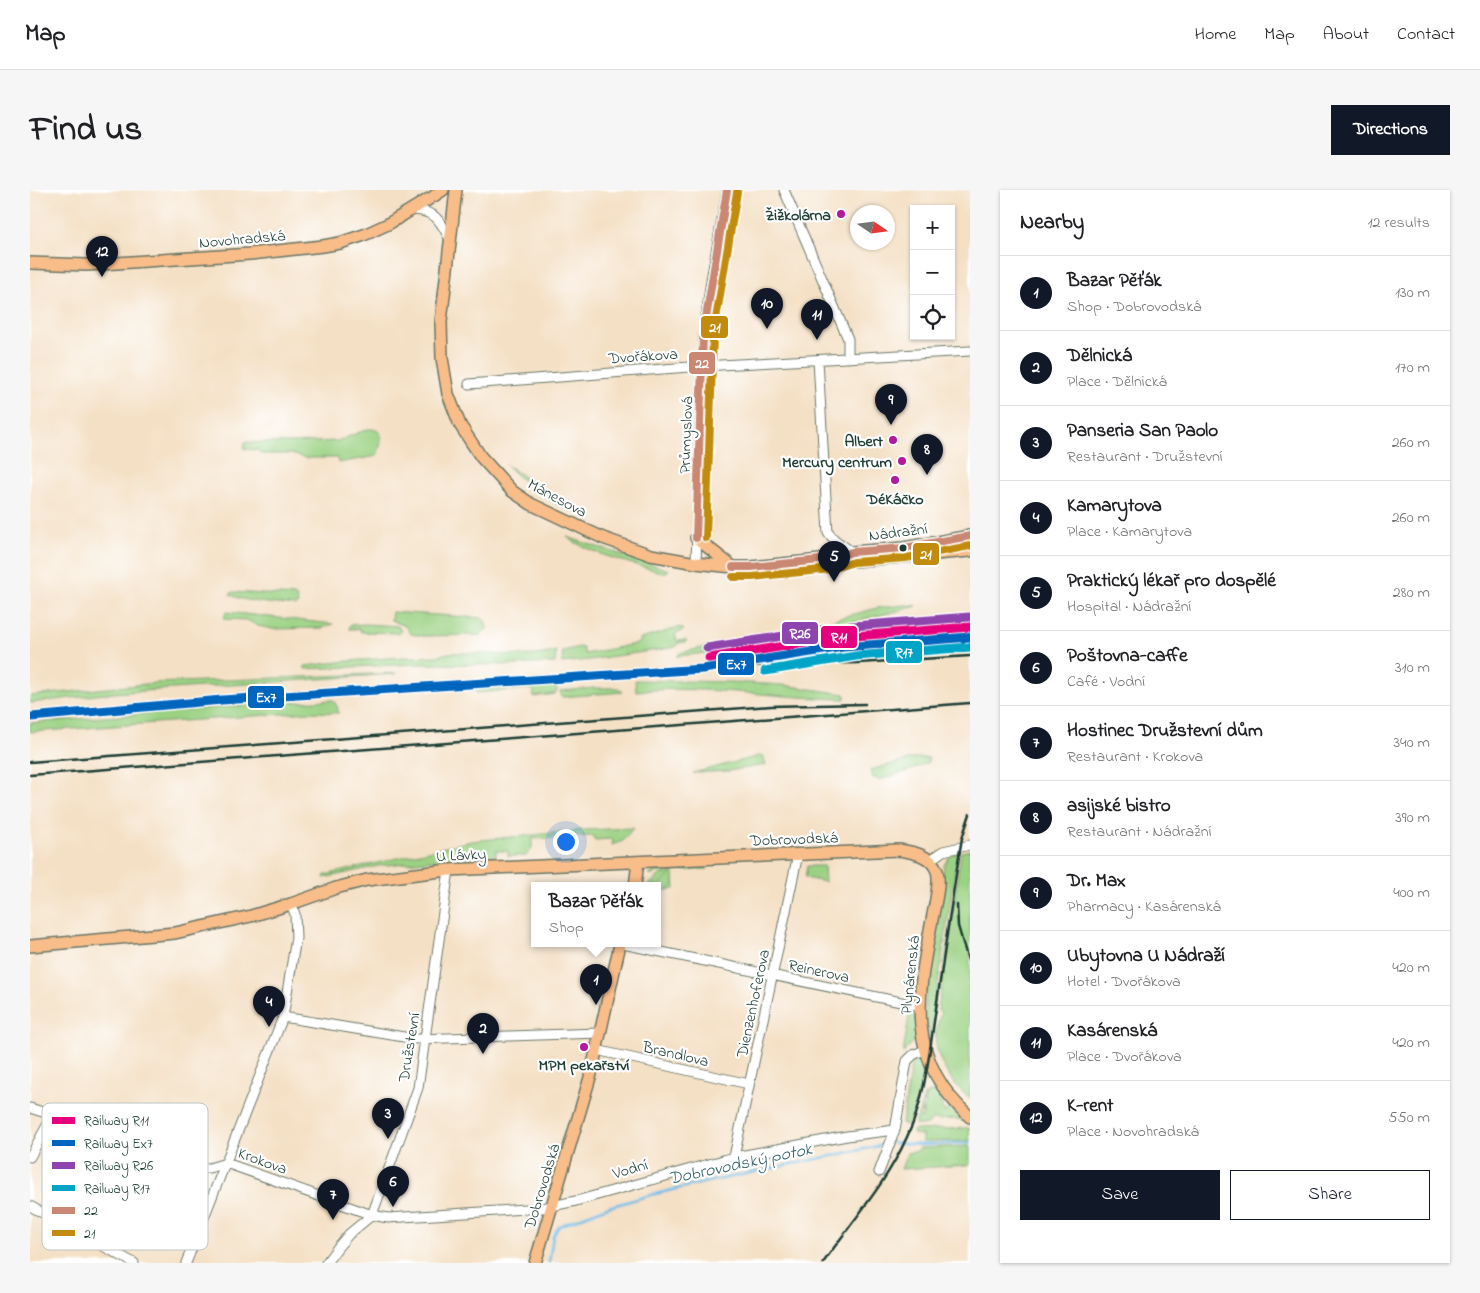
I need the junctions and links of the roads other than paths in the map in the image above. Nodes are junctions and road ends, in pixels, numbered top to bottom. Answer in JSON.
{"nodes":[{"id":1,"x":456,"y":190,"type":"edge"},
{"id":2,"x":727,"y":190,"type":"edge"},
{"id":3,"x":784,"y":190,"type":"edge"},
{"id":4,"x":435,"y":195,"type":"edge"},
{"id":5,"x":414,"y":210,"type":"junction"},
{"id":6,"x":450,"y":239,"type":"junction"},
{"id":7,"x":30,"y":263,"type":"edge"},
{"id":8,"x":970,"y":351,"type":"edge"},
{"id":9,"x":848,"y":358,"type":"junction"},
{"id":10,"x":818,"y":360,"type":"junction"},
{"id":11,"x":702,"y":366,"type":"junction"},
{"id":12,"x":469,"y":384,"type":"dead end"},
{"id":13,"x":970,"y":536,"type":"edge"},
{"id":14,"x":696,"y":538,"type":"junction"},
{"id":15,"x":970,"y":551,"type":"edge"},
{"id":16,"x":852,"y":552,"type":"junction"},
{"id":17,"x":830,"y":559,"type":"junction"},
{"id":18,"x":696,"y":563,"type":"junction"},
{"id":19,"x":733,"y":567,"type":"junction"},
{"id":20,"x":970,"y":845,"type":"edge"},
{"id":21,"x":798,"y":854,"type":"junction"},
{"id":22,"x":930,"y":860,"type":"junction"},
{"id":23,"x":638,"y":862,"type":"junction"},
{"id":24,"x":449,"y":870,"type":"junction"},
{"id":25,"x":636,"y":882,"type":"edge"},
{"id":26,"x":291,"y":904,"type":"junction"},
{"id":27,"x":30,"y":946,"type":"edge"},
{"id":28,"x":621,"y":947,"type":"edge"},
{"id":29,"x":637,"y":947,"type":"edge"},
{"id":30,"x":774,"y":975,"type":"junction"},
{"id":31,"x":920,"y":1006,"type":"junction"},
{"id":32,"x":283,"y":1017,"type":"junction"},
{"id":33,"x":600,"y":1033,"type":"junction"},
{"id":34,"x":425,"y":1038,"type":"junction"},
{"id":35,"x":596,"y":1050,"type":"junction"},
{"id":36,"x":924,"y":1050,"type":"junction"},
{"id":37,"x":749,"y":1084,"type":"junction"},
{"id":38,"x":30,"y":1108,"type":"edge"},
{"id":39,"x":42,"y":1112,"type":"edge"},
{"id":40,"x":970,"y":1117,"type":"edge"},
{"id":41,"x":893,"y":1134,"type":"junction"},
{"id":42,"x":42,"y":1135,"type":"edge"},
{"id":43,"x":30,"y":1157,"type":"edge"},
{"id":44,"x":734,"y":1157,"type":"junction"},
{"id":45,"x":226,"y":1162,"type":"junction"},
{"id":46,"x":208,"y":1168,"type":"edge"},
{"id":47,"x":879,"y":1172,"type":"dead end"},
{"id":48,"x":30,"y":1206,"type":"edge"},
{"id":49,"x":552,"y":1206,"type":"junction"},
{"id":50,"x":208,"y":1207,"type":"edge"},
{"id":51,"x":42,"y":1213,"type":"edge"},
{"id":52,"x":372,"y":1215,"type":"junction"},
{"id":53,"x":110,"y":1250,"type":"edge"},
{"id":54,"x":191,"y":1250,"type":"edge"},
{"id":55,"x":134,"y":1263,"type":"edge"},
{"id":56,"x":186,"y":1263,"type":"edge"},
{"id":57,"x":326,"y":1263,"type":"edge"},
{"id":58,"x":535,"y":1263,"type":"edge"}],
"edges":[{"from":1,"to":6,"type":"main road","name":"Mánesova"},
{"from":2,"to":11,"type":"street","name":"Průmyslová"},
{"from":3,"to":9,"type":"street"},
{"from":4,"to":5,"type":"main road","name":"Novohradská"},
{"from":5,"to":6,"type":"street"},
{"from":5,"to":7,"type":"main road","name":"Novohradská"},
{"from":6,"to":18,"type":"main road","name":"Mánesova"},
{"from":8,"to":9,"type":"street","name":"Dvořákova"},
{"from":9,"to":10,"type":"street","name":"Dvořákova"},
{"from":10,"to":11,"type":"street","name":"Dvořákova"},
{"from":10,"to":16,"type":"street"},
{"from":11,"to":12,"type":"street","name":"Dvořákova"},
{"from":11,"to":14,"type":"street","name":"Průmyslová"},
{"from":13,"to":16,"type":"main road","name":"Nádražní"},
{"from":14,"to":18,"type":"street","name":"Průmyslová"},
{"from":14,"to":19,"type":"main road"},
{"from":15,"to":17,"type":"main road","name":"Nádražní"},
{"from":16,"to":17,"type":"main road","name":"Nádražní"},
{"from":17,"to":19,"type":"main road","name":"Nádražní"},
{"from":18,"to":19,"type":"main road","name":"Nádražní"},
{"from":20,"to":22,"type":"street"},
{"from":21,"to":22,"type":"main road","name":"Dobrovodská"},
{"from":21,"to":23,"type":"main road","name":"Dobrovodská"},
{"from":21,"to":30,"type":"street","name":"Dienzenhoferova"},
{"from":22,"to":31,"type":"main road","name":"Plynárenská"},
{"from":23,"to":24,"type":"main road","name":"U Lávky"},
{"from":23,"to":25,"type":"main road"},
{"from":24,"to":26,"type":"main road","name":"U Lávky"},
{"from":24,"to":34,"type":"street","name":"Družstevní"},
{"from":26,"to":27,"type":"main road","name":"U Lávky"},
{"from":26,"to":32,"type":"street"},
{"from":28,"to":33,"type":"main road","name":"Dobrovodská"},
{"from":29,"to":30,"type":"street","name":"Reinerova"},
{"from":30,"to":31,"type":"street","name":"Reinerova"},
{"from":30,"to":37,"type":"street","name":"Dienzenhoferova"},
{"from":31,"to":36,"type":"main road","name":"Plynárenská"},
{"from":32,"to":34,"type":"street"},
{"from":32,"to":45,"type":"street"},
{"from":33,"to":34,"type":"street"},
{"from":33,"to":35,"type":"main road","name":"Dobrovodská"},
{"from":34,"to":52,"type":"street","name":"Družstevní"},
{"from":35,"to":37,"type":"street","name":"Brandlova"},
{"from":35,"to":49,"type":"main road","name":"Dobrovodská"},
{"from":36,"to":40,"type":"main road"},
{"from":36,"to":41,"type":"street"},
{"from":37,"to":44,"type":"street","name":"Dienzenhoferova"},
{"from":38,"to":39,"type":"street","name":"Krokova"},
{"from":41,"to":44,"type":"street","name":"Vodní"},
{"from":41,"to":47,"type":"street"},
{"from":42,"to":43,"type":"street"},
{"from":44,"to":49,"type":"street","name":"Vodní"},
{"from":45,"to":46,"type":"street","name":"Krokova"},
{"from":45,"to":50,"type":"street"},
{"from":45,"to":52,"type":"street","name":"Krokova"},
{"from":48,"to":51,"type":"street"},
{"from":49,"to":52,"type":"street","name":"Vodní"},
{"from":49,"to":58,"type":"main road","name":"Dobrovodská"},
{"from":52,"to":57,"type":"street"},
{"from":53,"to":55,"type":"street"},
{"from":54,"to":56,"type":"street"}]}
